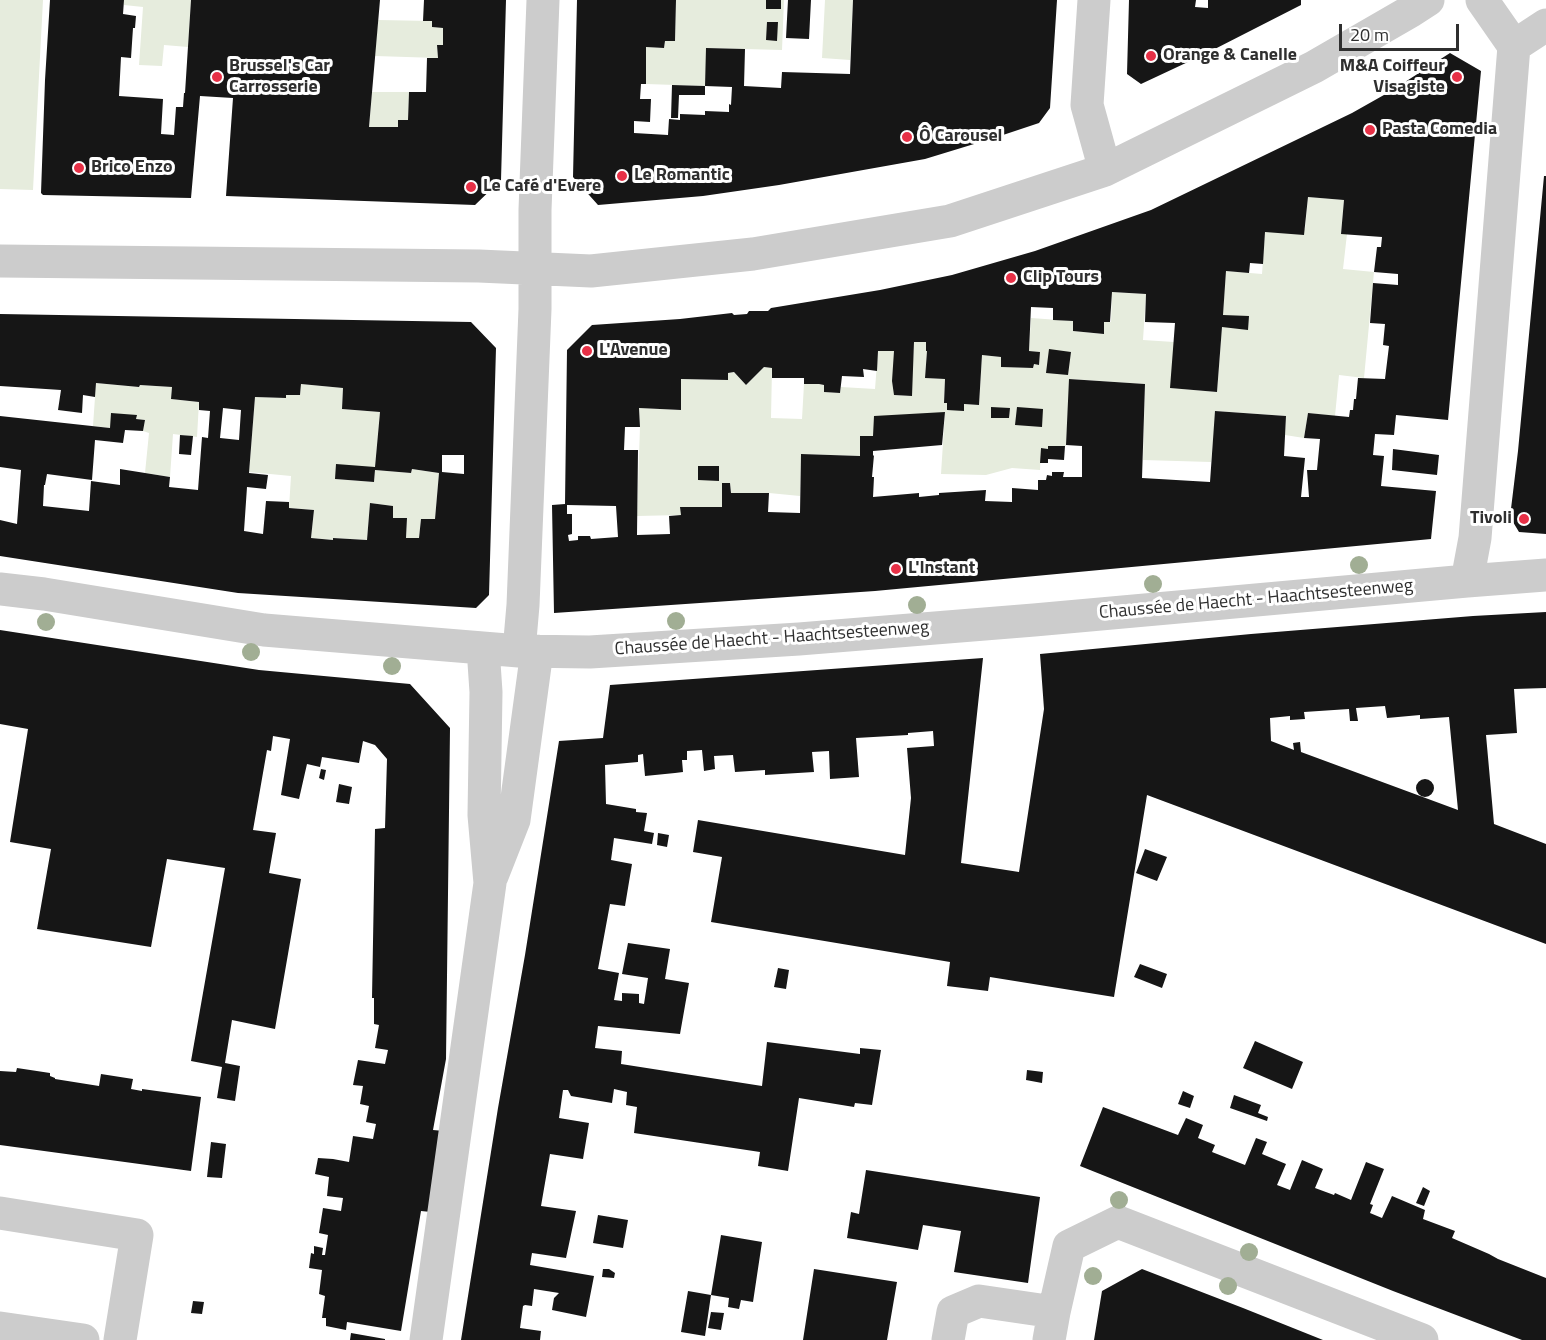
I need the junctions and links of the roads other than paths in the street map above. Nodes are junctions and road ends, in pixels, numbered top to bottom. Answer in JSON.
{"nodes":[{"id":1,"x":543,"y":0,"type":"edge"},
{"id":2,"x":1094,"y":0,"type":"edge"},
{"id":3,"x":1428,"y":0,"type":"edge"},
{"id":4,"x":1482,"y":0,"type":"edge"},
{"id":5,"x":1546,"y":25,"type":"edge"},
{"id":6,"x":1514,"y":46,"type":"junction"},
{"id":7,"x":1105,"y":170,"type":"junction"},
{"id":8,"x":0,"y":261,"type":"edge"},
{"id":9,"x":535,"y":268,"type":"junction"},
{"id":10,"x":1546,"y":575,"type":"edge"},
{"id":11,"x":1467,"y":581,"type":"junction"},
{"id":12,"x":0,"y":589,"type":"edge"},
{"id":13,"x":483,"y":648,"type":"junction"},
{"id":14,"x":528,"y":651,"type":"junction"},
{"id":15,"x":490,"y":883,"type":"junction"},
{"id":16,"x":0,"y":1213,"type":"edge"},
{"id":17,"x":1052,"y":1326,"type":"edge"},
{"id":18,"x":0,"y":1328,"type":"edge"},
{"id":19,"x":83,"y":1340,"type":"edge"},
{"id":20,"x":120,"y":1340,"type":"edge"},
{"id":21,"x":426,"y":1340,"type":"edge"},
{"id":22,"x":948,"y":1340,"type":"edge"},
{"id":23,"x":1422,"y":1340,"type":"edge"}],
"edges":[{"from":1,"to":9,"type":"street"},
{"from":2,"to":7,"type":"street"},
{"from":3,"to":7,"type":"street"},
{"from":4,"to":6,"type":"street"},
{"from":5,"to":6,"type":"street"},
{"from":6,"to":11,"type":"street"},
{"from":7,"to":9,"type":"street"},
{"from":8,"to":9,"type":"street"},
{"from":9,"to":14,"type":"street"},
{"from":10,"to":11,"type":"street","name":"Chaussée de Haecht - Haachtsesteenweg"},
{"from":11,"to":14,"type":"street","name":"Chaussée de Haecht - Haachtsesteenweg"},
{"from":12,"to":13,"type":"street","name":"Chaussée de Haecht - Haachtsesteenweg"},
{"from":13,"to":14,"type":"street","name":"Chaussée de Haecht - Haachtsesteenweg"},
{"from":13,"to":15,"type":"street"},
{"from":14,"to":15,"type":"street"},
{"from":15,"to":21,"type":"street"},
{"from":16,"to":20,"type":"street"},
{"from":17,"to":22,"type":"street"},
{"from":17,"to":23,"type":"street"},
{"from":18,"to":19,"type":"street"}]}
